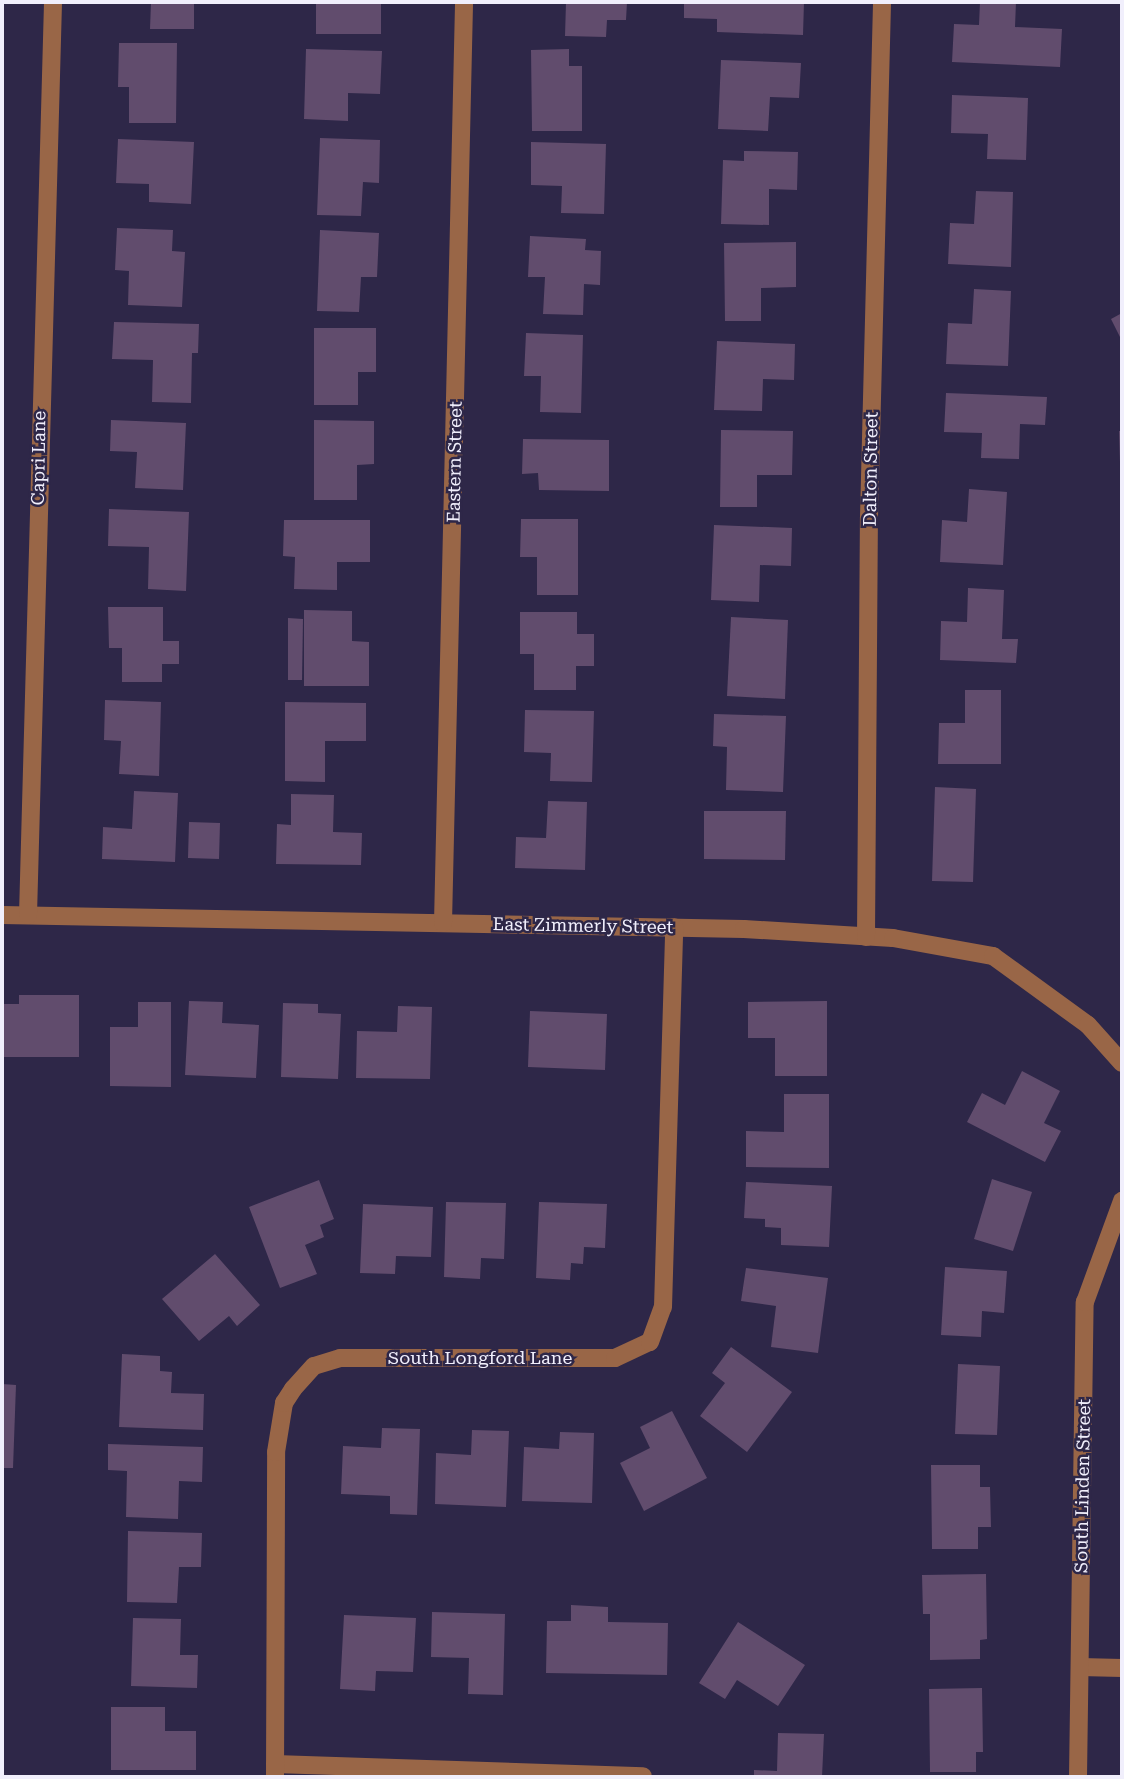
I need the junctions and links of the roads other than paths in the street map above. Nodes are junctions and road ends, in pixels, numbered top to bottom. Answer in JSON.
{"nodes":[{"id":1,"x":53,"y":2,"type":"edge"},
{"id":2,"x":464,"y":2,"type":"edge"},
{"id":3,"x":882,"y":2,"type":"edge"},
{"id":4,"x":2,"y":915,"type":"edge"},
{"id":5,"x":28,"y":915,"type":"junction"},
{"id":6,"x":443,"y":923,"type":"junction"},
{"id":7,"x":674,"y":928,"type":"junction"},
{"id":8,"x":866,"y":937,"type":"junction"},
{"id":9,"x":1122,"y":1063,"type":"edge"},
{"id":10,"x":1122,"y":1201,"type":"edge"},
{"id":11,"x":1080,"y":1667,"type":"junction"},
{"id":12,"x":1122,"y":1668,"type":"edge"},
{"id":13,"x":275,"y":1771,"type":"edge"},
{"id":14,"x":643,"y":1776,"type":"edge"},
{"id":15,"x":1078,"y":1777,"type":"edge"}],
"edges":[{"from":1,"to":5,"type":"street","name":"Capri Lane"},
{"from":2,"to":6,"type":"street","name":"Eastern Street"},
{"from":3,"to":8,"type":"street","name":"Dalton Street"},
{"from":4,"to":5,"type":"street","name":"East Zimmerly Street"},
{"from":5,"to":6,"type":"street","name":"East Zimmerly Street"},
{"from":6,"to":7,"type":"street","name":"East Zimmerly Street"},
{"from":7,"to":8,"type":"street","name":"East Zimmerly Street"},
{"from":7,"to":13,"type":"street","name":"South Longford Lane"},
{"from":8,"to":9,"type":"street","name":"East Zimmerly Street"},
{"from":10,"to":11,"type":"street","name":"South Linden Street"},
{"from":11,"to":12,"type":"street"},
{"from":11,"to":15,"type":"street","name":"South Linden Street"},
{"from":13,"to":14,"type":"street"}]}
